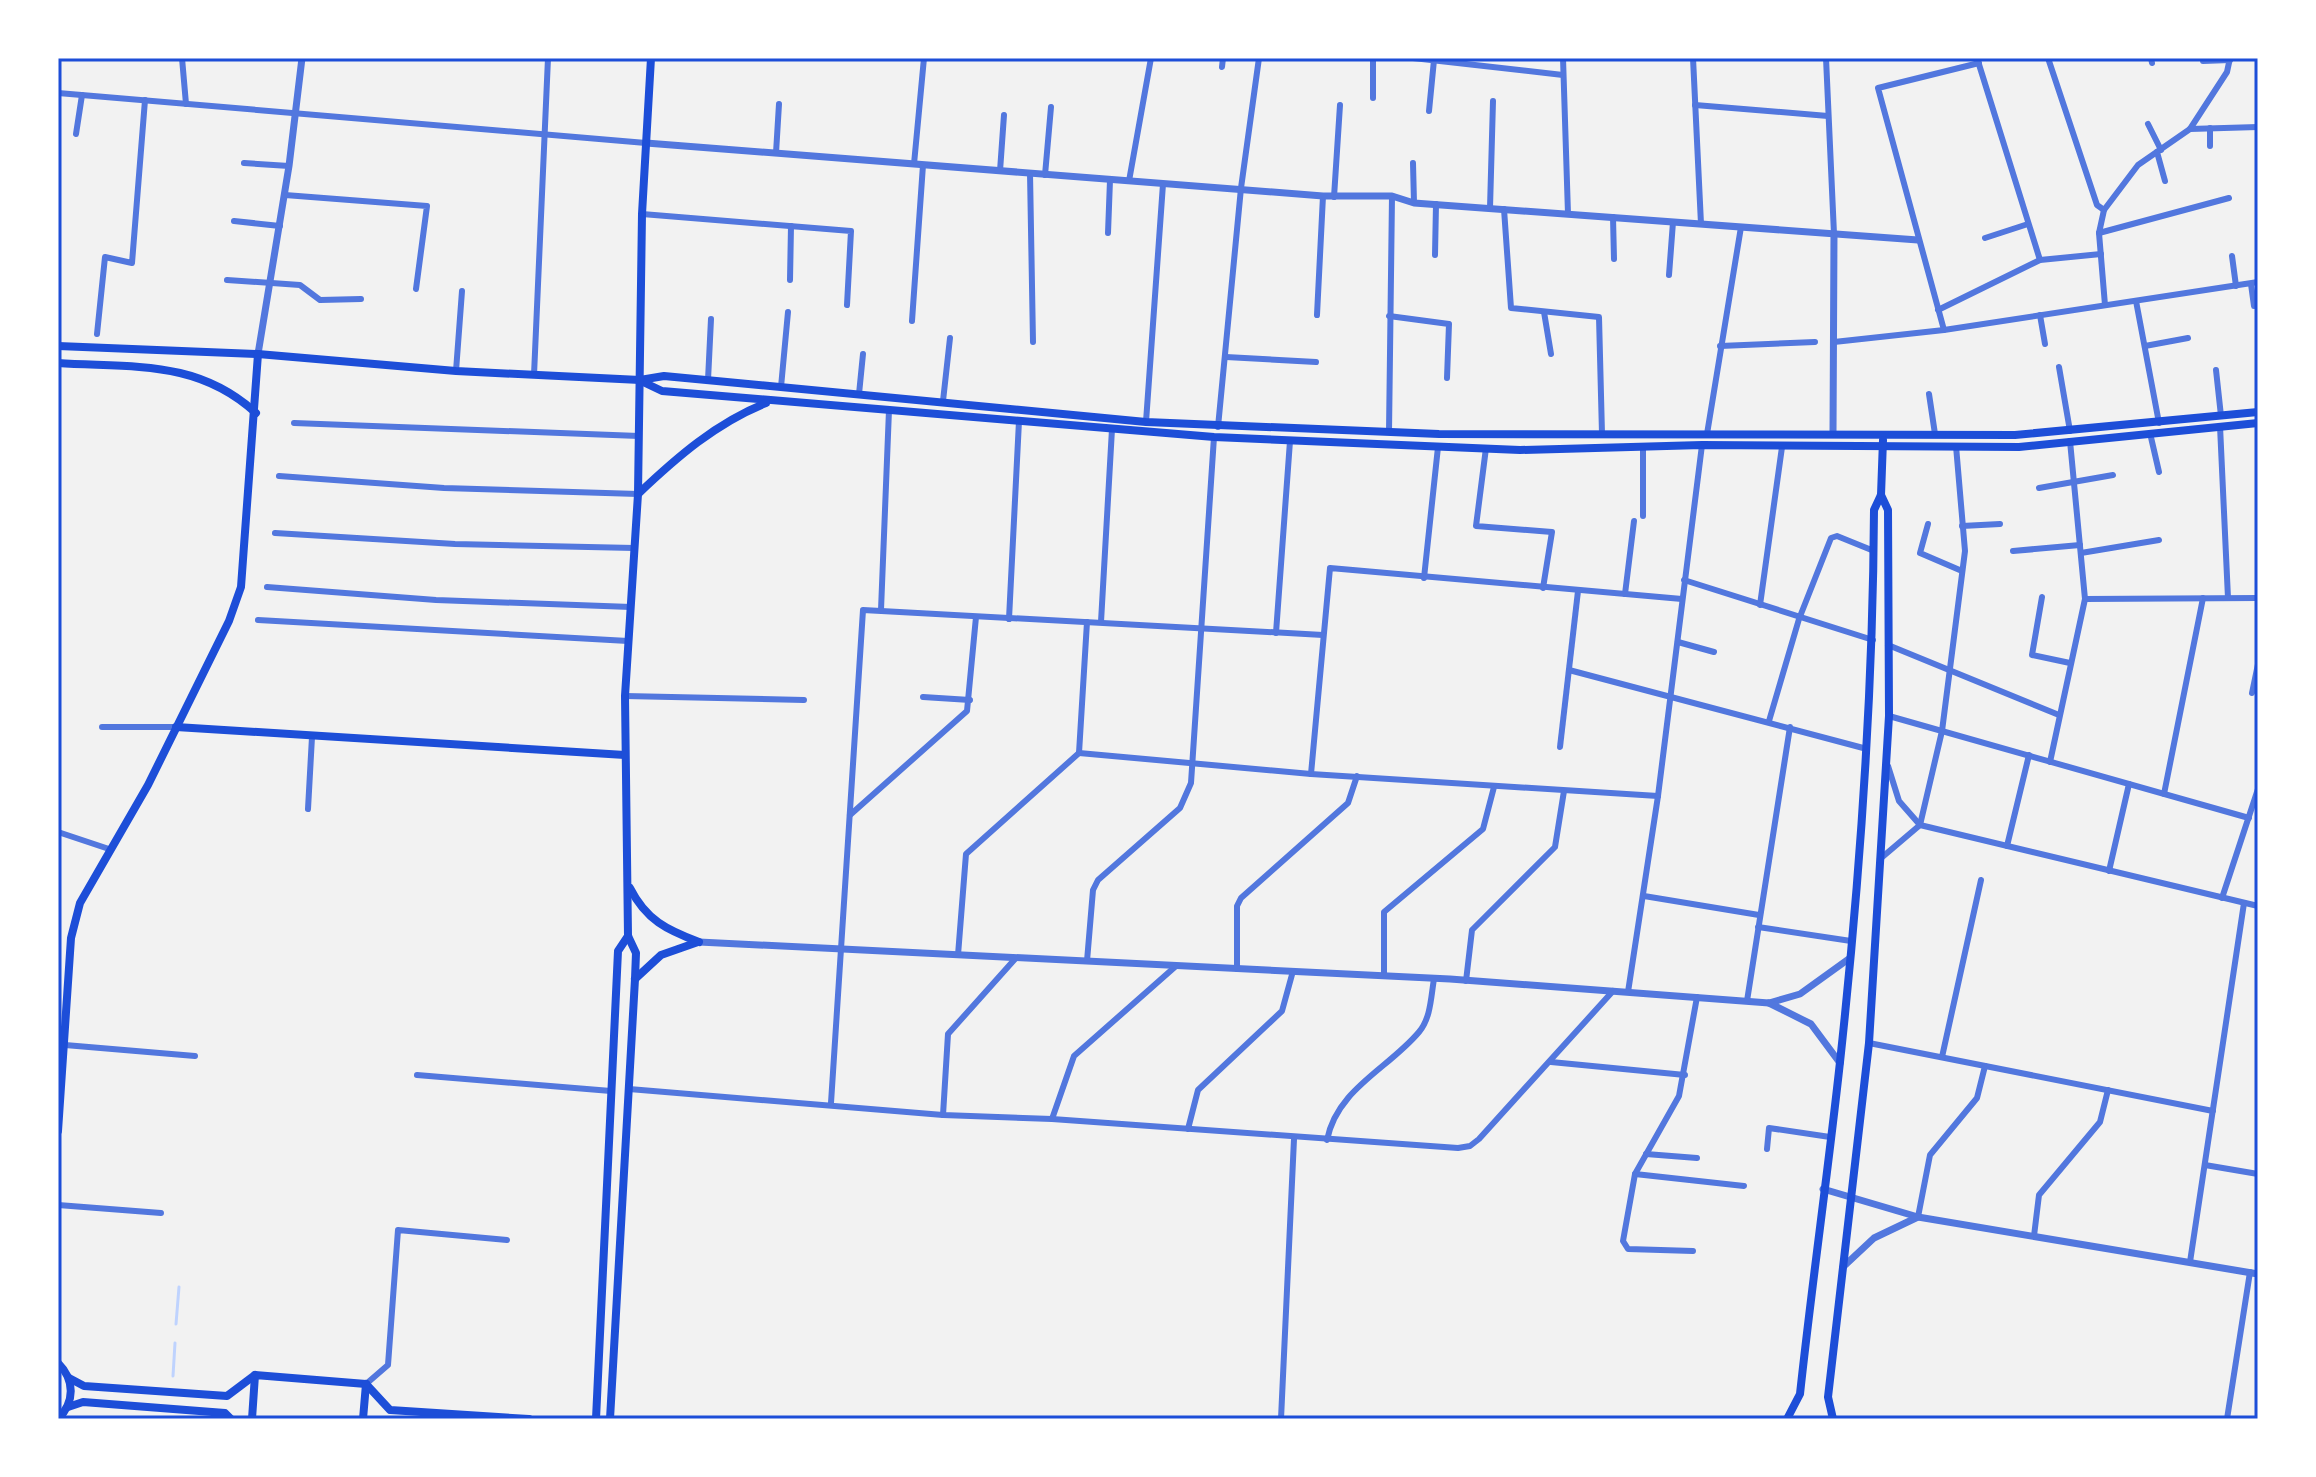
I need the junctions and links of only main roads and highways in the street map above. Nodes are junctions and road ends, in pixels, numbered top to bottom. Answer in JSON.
{"nodes":[{"id":1,"x":651,"y":58,"type":"edge"},
{"id":2,"x":58,"y":346,"type":"edge"},
{"id":3,"x":258,"y":354,"type":"junction"},
{"id":4,"x":58,"y":363,"type":"edge"},
{"id":5,"x":640,"y":380,"type":"junction"},
{"id":6,"x":771,"y":401,"type":"junction"},
{"id":7,"x":2258,"y":412,"type":"edge"},
{"id":8,"x":256,"y":413,"type":"junction"},
{"id":9,"x":1063,"y":414,"type":"junction"},
{"id":10,"x":2221,"y":421,"type":"junction"},
{"id":11,"x":2258,"y":423,"type":"edge"},
{"id":12,"x":1063,"y":425,"type":"junction"},
{"id":13,"x":1884,"y":433,"type":"junction"},
{"id":14,"x":1522,"y":435,"type":"junction"},
{"id":15,"x":1883,"y":444,"type":"junction"},
{"id":16,"x":1520,"y":450,"type":"junction"},
{"id":17,"x":638,"y":494,"type":"junction"},
{"id":18,"x":1881,"y":495,"type":"junction"},
{"id":19,"x":176,"y":727,"type":"junction"},
{"id":20,"x":625,"y":755,"type":"junction"},
{"id":21,"x":628,"y":883,"type":"junction"},
{"id":22,"x":628,"y":936,"type":"junction"},
{"id":23,"x":635,"y":979,"type":"junction"},
{"id":24,"x":58,"y":1131,"type":"edge"},
{"id":25,"x":58,"y":1363,"type":"edge"},
{"id":26,"x":255,"y":1375,"type":"junction"},
{"id":27,"x":69,"y":1378,"type":"junction"},
{"id":28,"x":366,"y":1384,"type":"junction"},
{"id":29,"x":68,"y":1407,"type":"junction"},
{"id":30,"x":58,"y":1419,"type":"edge"},
{"id":31,"x":231,"y":1419,"type":"edge"},
{"id":32,"x":252,"y":1419,"type":"edge"},
{"id":33,"x":363,"y":1419,"type":"edge"},
{"id":34,"x":529,"y":1419,"type":"edge"},
{"id":35,"x":596,"y":1419,"type":"edge"},
{"id":36,"x":610,"y":1419,"type":"edge"},
{"id":37,"x":1787,"y":1419,"type":"edge"},
{"id":38,"x":1833,"y":1419,"type":"edge"}],
"edges":[{"from":1,"to":5,"type":"main road"},
{"from":2,"to":3,"type":"main road"},
{"from":3,"to":5,"type":"main road"},
{"from":3,"to":8,"type":"main road"},
{"from":4,"to":8,"type":"main road"},
{"from":5,"to":6,"type":"main road"},
{"from":5,"to":9,"type":"main road"},
{"from":5,"to":17,"type":"main road"},
{"from":6,"to":12,"type":"main road"},
{"from":6,"to":17,"type":"main road"},
{"from":7,"to":10,"type":"main road"},
{"from":8,"to":19,"type":"main road"},
{"from":9,"to":12,"type":"main road"},
{"from":9,"to":14,"type":"main road"},
{"from":10,"to":11,"type":"main road"},
{"from":10,"to":13,"type":"main road"},
{"from":10,"to":15,"type":"main road"},
{"from":12,"to":16,"type":"main road"},
{"from":13,"to":14,"type":"main road"},
{"from":13,"to":15,"type":"main road"},
{"from":14,"to":16,"type":"main road"},
{"from":15,"to":16,"type":"main road"},
{"from":15,"to":18,"type":"main road"},
{"from":17,"to":20,"type":"main road"},
{"from":18,"to":37,"type":"main road"},
{"from":18,"to":38,"type":"main road"},
{"from":19,"to":20,"type":"main road"},
{"from":19,"to":24,"type":"main road"},
{"from":20,"to":21,"type":"main road"},
{"from":21,"to":22,"type":"main road"},
{"from":21,"to":23,"type":"main road"},
{"from":22,"to":23,"type":"main road"},
{"from":22,"to":35,"type":"main road"},
{"from":23,"to":36,"type":"main road"},
{"from":25,"to":27,"type":"main road"},
{"from":26,"to":27,"type":"main road"},
{"from":26,"to":28,"type":"main road"},
{"from":26,"to":32,"type":"main road"},
{"from":27,"to":29,"type":"main road"},
{"from":28,"to":33,"type":"main road"},
{"from":28,"to":34,"type":"main road"},
{"from":29,"to":30,"type":"main road"},
{"from":29,"to":31,"type":"main road"}]}
